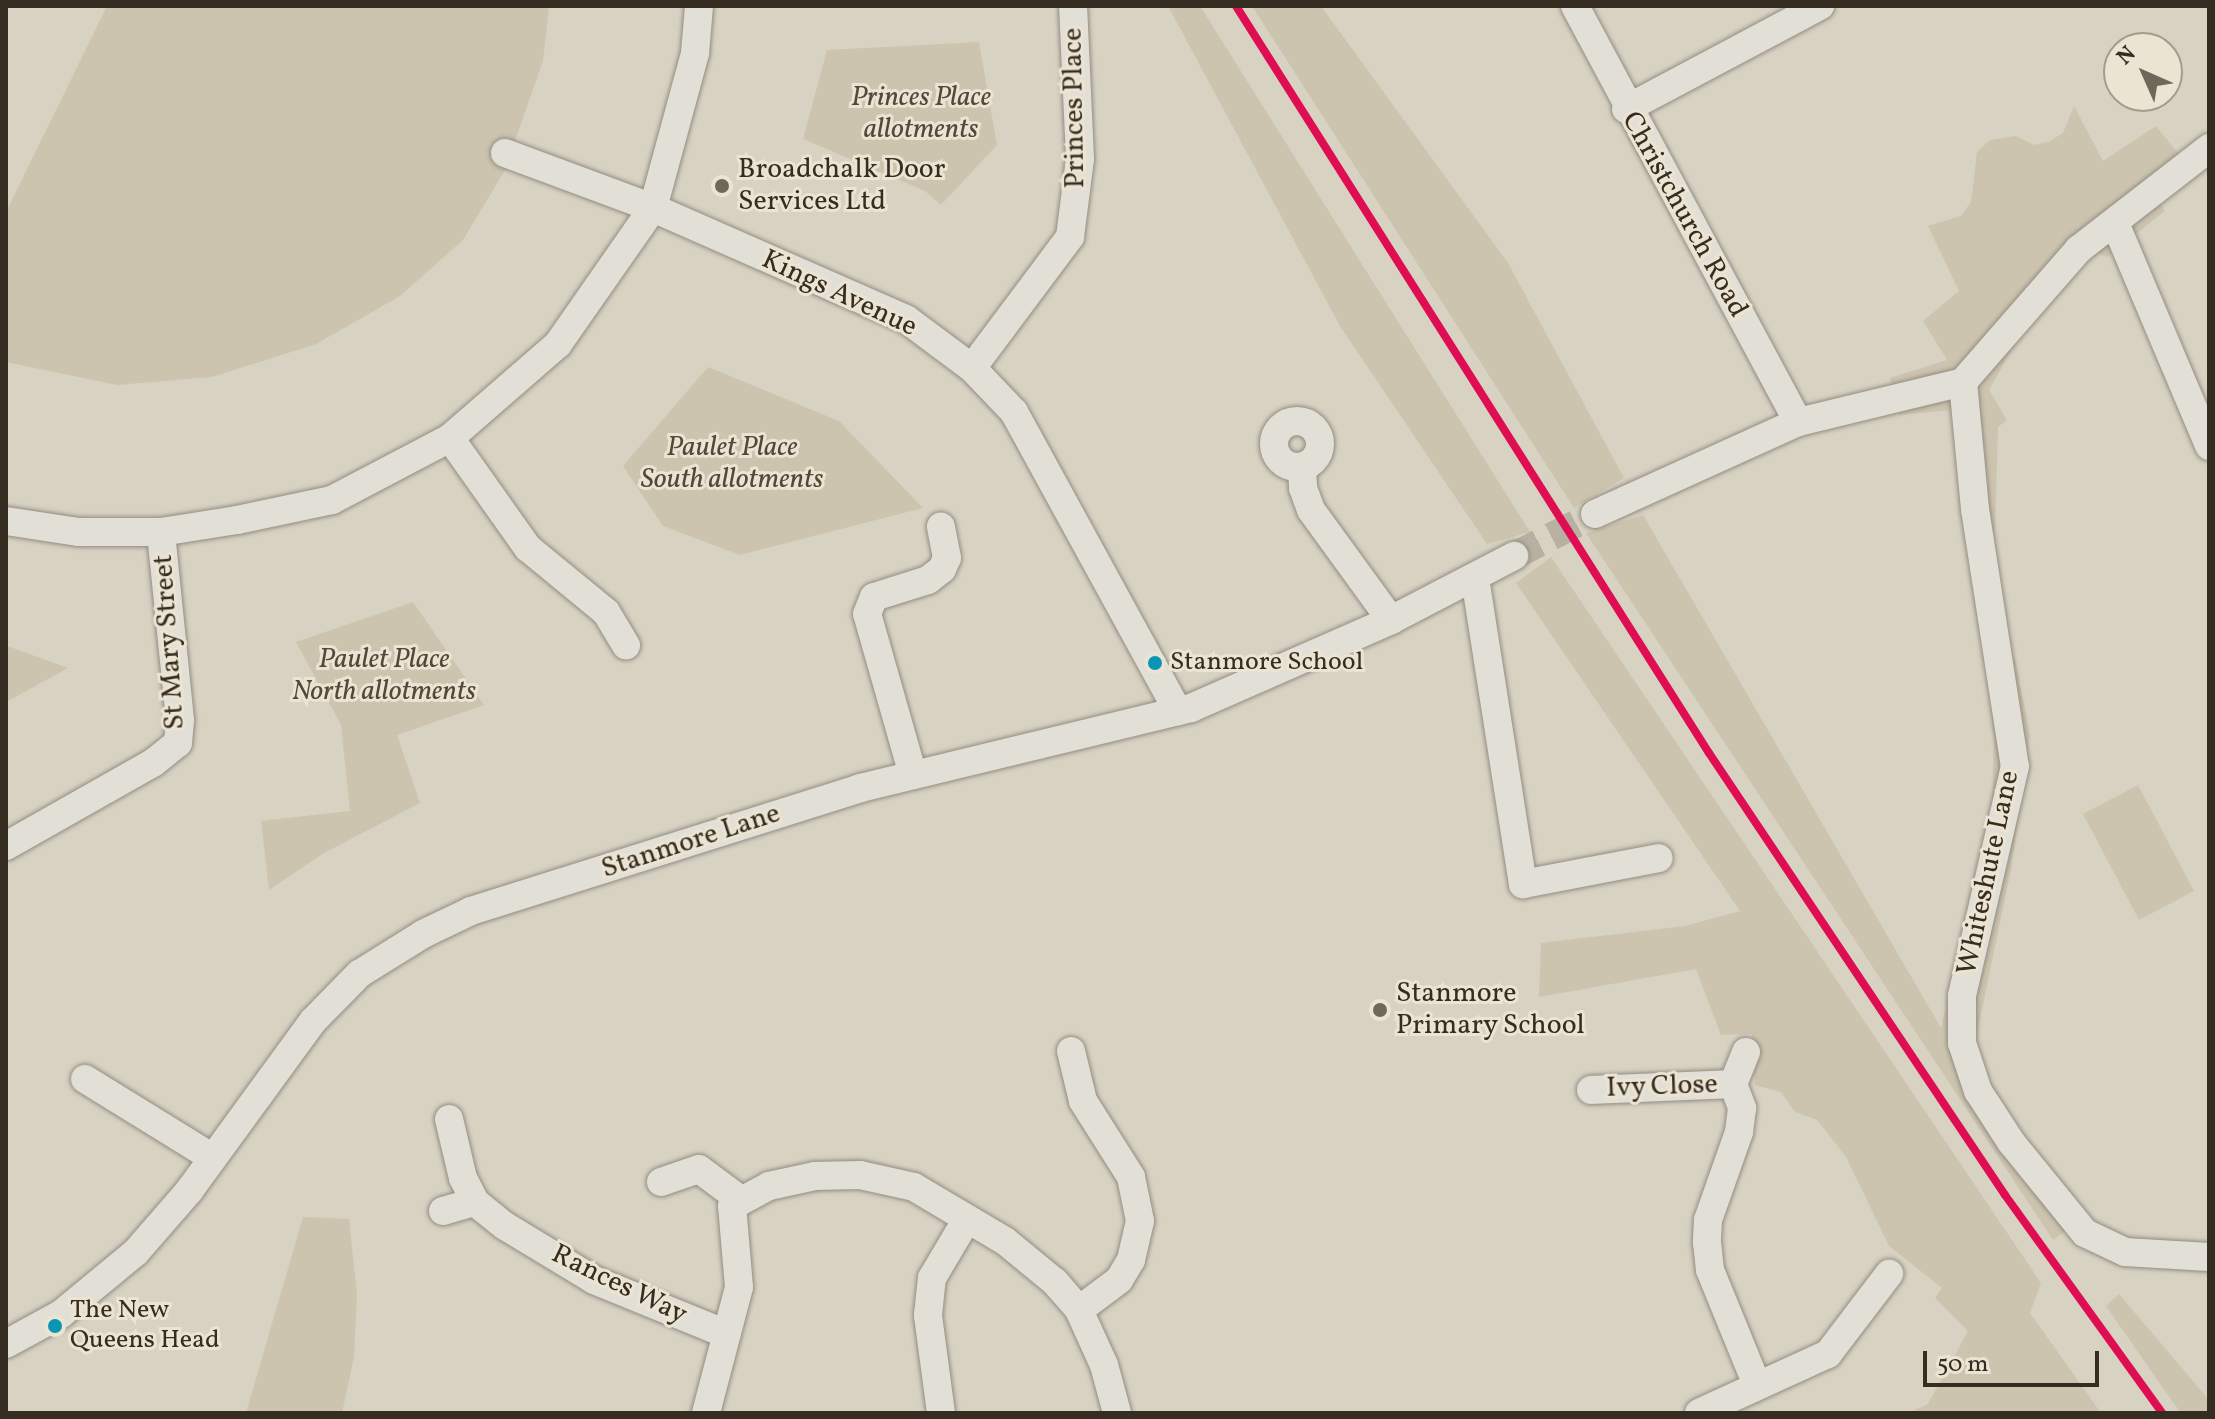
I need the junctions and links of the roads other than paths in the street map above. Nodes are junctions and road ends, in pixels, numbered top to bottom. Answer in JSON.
{"nodes":[{"id":1,"x":699,"y":6,"type":"edge"},
{"id":2,"x":1073,"y":6,"type":"edge"},
{"id":3,"x":1575,"y":6,"type":"edge"},
{"id":4,"x":1820,"y":6,"type":"edge"},
{"id":5,"x":1626,"y":109,"type":"junction"},
{"id":6,"x":2209,"y":148,"type":"edge"},
{"id":7,"x":505,"y":153,"type":"dead end"},
{"id":8,"x":653,"y":208,"type":"junction"},
{"id":9,"x":2115,"y":223,"type":"junction"},
{"id":10,"x":972,"y":368,"type":"junction"},
{"id":11,"x":1963,"y":382,"type":"junction"},
{"id":12,"x":1798,"y":422,"type":"junction"},
{"id":13,"x":450,"y":438,"type":"junction"},
{"id":14,"x":2209,"y":446,"type":"edge"},
{"id":15,"x":1302,"y":467,"type":"dead end"},
{"id":16,"x":1595,"y":514,"type":"tunnel mouth"},
{"id":17,"x":6,"y":521,"type":"edge"},
{"id":18,"x":941,"y":527,"type":"dead end"},
{"id":19,"x":161,"y":532,"type":"junction"},
{"id":20,"x":1514,"y":556,"type":"tunnel mouth"},
{"id":21,"x":1475,"y":578,"type":"junction"},
{"id":22,"x":1391,"y":620,"type":"junction"},
{"id":23,"x":626,"y":645,"type":"dead end"},
{"id":24,"x":1178,"y":711,"type":"junction"},
{"id":25,"x":913,"y":775,"type":"junction"},
{"id":26,"x":6,"y":846,"type":"edge"},
{"id":27,"x":1659,"y":858,"type":"dead end"},
{"id":28,"x":1071,"y":1051,"type":"dead end"},
{"id":29,"x":1746,"y":1052,"type":"dead end"},
{"id":30,"x":85,"y":1079,"type":"dead end"},
{"id":31,"x":1733,"y":1084,"type":"junction"},
{"id":32,"x":1591,"y":1090,"type":"dead end"},
{"id":33,"x":449,"y":1119,"type":"dead end"},
{"id":34,"x":213,"y":1158,"type":"junction"},
{"id":35,"x":661,"y":1182,"type":"dead end"},
{"id":36,"x":738,"y":1198,"type":"junction"},
{"id":37,"x":475,"y":1202,"type":"junction"},
{"id":38,"x":443,"y":1211,"type":"dead end"},
{"id":39,"x":967,"y":1219,"type":"junction"},
{"id":40,"x":2209,"y":1257,"type":"edge"},
{"id":41,"x":1889,"y":1274,"type":"dead end"},
{"id":42,"x":1079,"y":1310,"type":"junction"},
{"id":43,"x":726,"y":1334,"type":"junction"},
{"id":44,"x":6,"y":1344,"type":"edge"},
{"id":45,"x":1757,"y":1385,"type":"junction"},
{"id":46,"x":706,"y":1413,"type":"edge"},
{"id":47,"x":941,"y":1413,"type":"edge"},
{"id":48,"x":1117,"y":1413,"type":"edge"},
{"id":49,"x":1699,"y":1413,"type":"edge"}],
"edges":[{"from":1,"to":8,"type":"street"},
{"from":2,"to":10,"type":"street","name":"Princes Place"},
{"from":3,"to":5,"type":"street","name":"Christchurch Road"},
{"from":4,"to":5,"type":"street"},
{"from":5,"to":12,"type":"street","name":"Christchurch Road"},
{"from":6,"to":9,"type":"street"},
{"from":7,"to":8,"type":"street","name":"Kings Avenue"},
{"from":8,"to":10,"type":"street","name":"Kings Avenue"},
{"from":8,"to":13,"type":"street"},
{"from":9,"to":11,"type":"street"},
{"from":9,"to":14,"type":"street"},
{"from":10,"to":24,"type":"street","name":"Kings Avenue"},
{"from":11,"to":12,"type":"street"},
{"from":11,"to":40,"type":"street","name":"Whiteshute Lane"},
{"from":12,"to":16,"type":"street"},
{"from":13,"to":19,"type":"street"},
{"from":13,"to":23,"type":"street"},
{"from":15,"to":22,"type":"street"},
{"from":17,"to":19,"type":"street"},
{"from":18,"to":25,"type":"street"},
{"from":19,"to":26,"type":"street","name":"St Mary Street"},
{"from":20,"to":21,"type":"street","name":"Stanmore Lane"},
{"from":21,"to":22,"type":"street","name":"Stanmore Lane"},
{"from":21,"to":27,"type":"street"},
{"from":22,"to":24,"type":"street","name":"Stanmore Lane"},
{"from":24,"to":25,"type":"street","name":"Stanmore Lane"},
{"from":25,"to":34,"type":"street","name":"Stanmore Lane"},
{"from":28,"to":42,"type":"street"},
{"from":29,"to":31,"type":"street","name":"Ivy Close"},
{"from":30,"to":34,"type":"street"},
{"from":31,"to":32,"type":"street","name":"Ivy Close"},
{"from":31,"to":45,"type":"street","name":"Ivy Close"},
{"from":33,"to":37,"type":"street"},
{"from":34,"to":44,"type":"street","name":"Stanmore Lane"},
{"from":35,"to":36,"type":"street"},
{"from":36,"to":39,"type":"street"},
{"from":36,"to":43,"type":"street"},
{"from":37,"to":38,"type":"street"},
{"from":37,"to":43,"type":"street","name":"Rances Way"},
{"from":39,"to":42,"type":"street"},
{"from":39,"to":47,"type":"street"},
{"from":41,"to":45,"type":"street"},
{"from":42,"to":48,"type":"street"},
{"from":43,"to":46,"type":"street"},
{"from":45,"to":49,"type":"street"}]}
